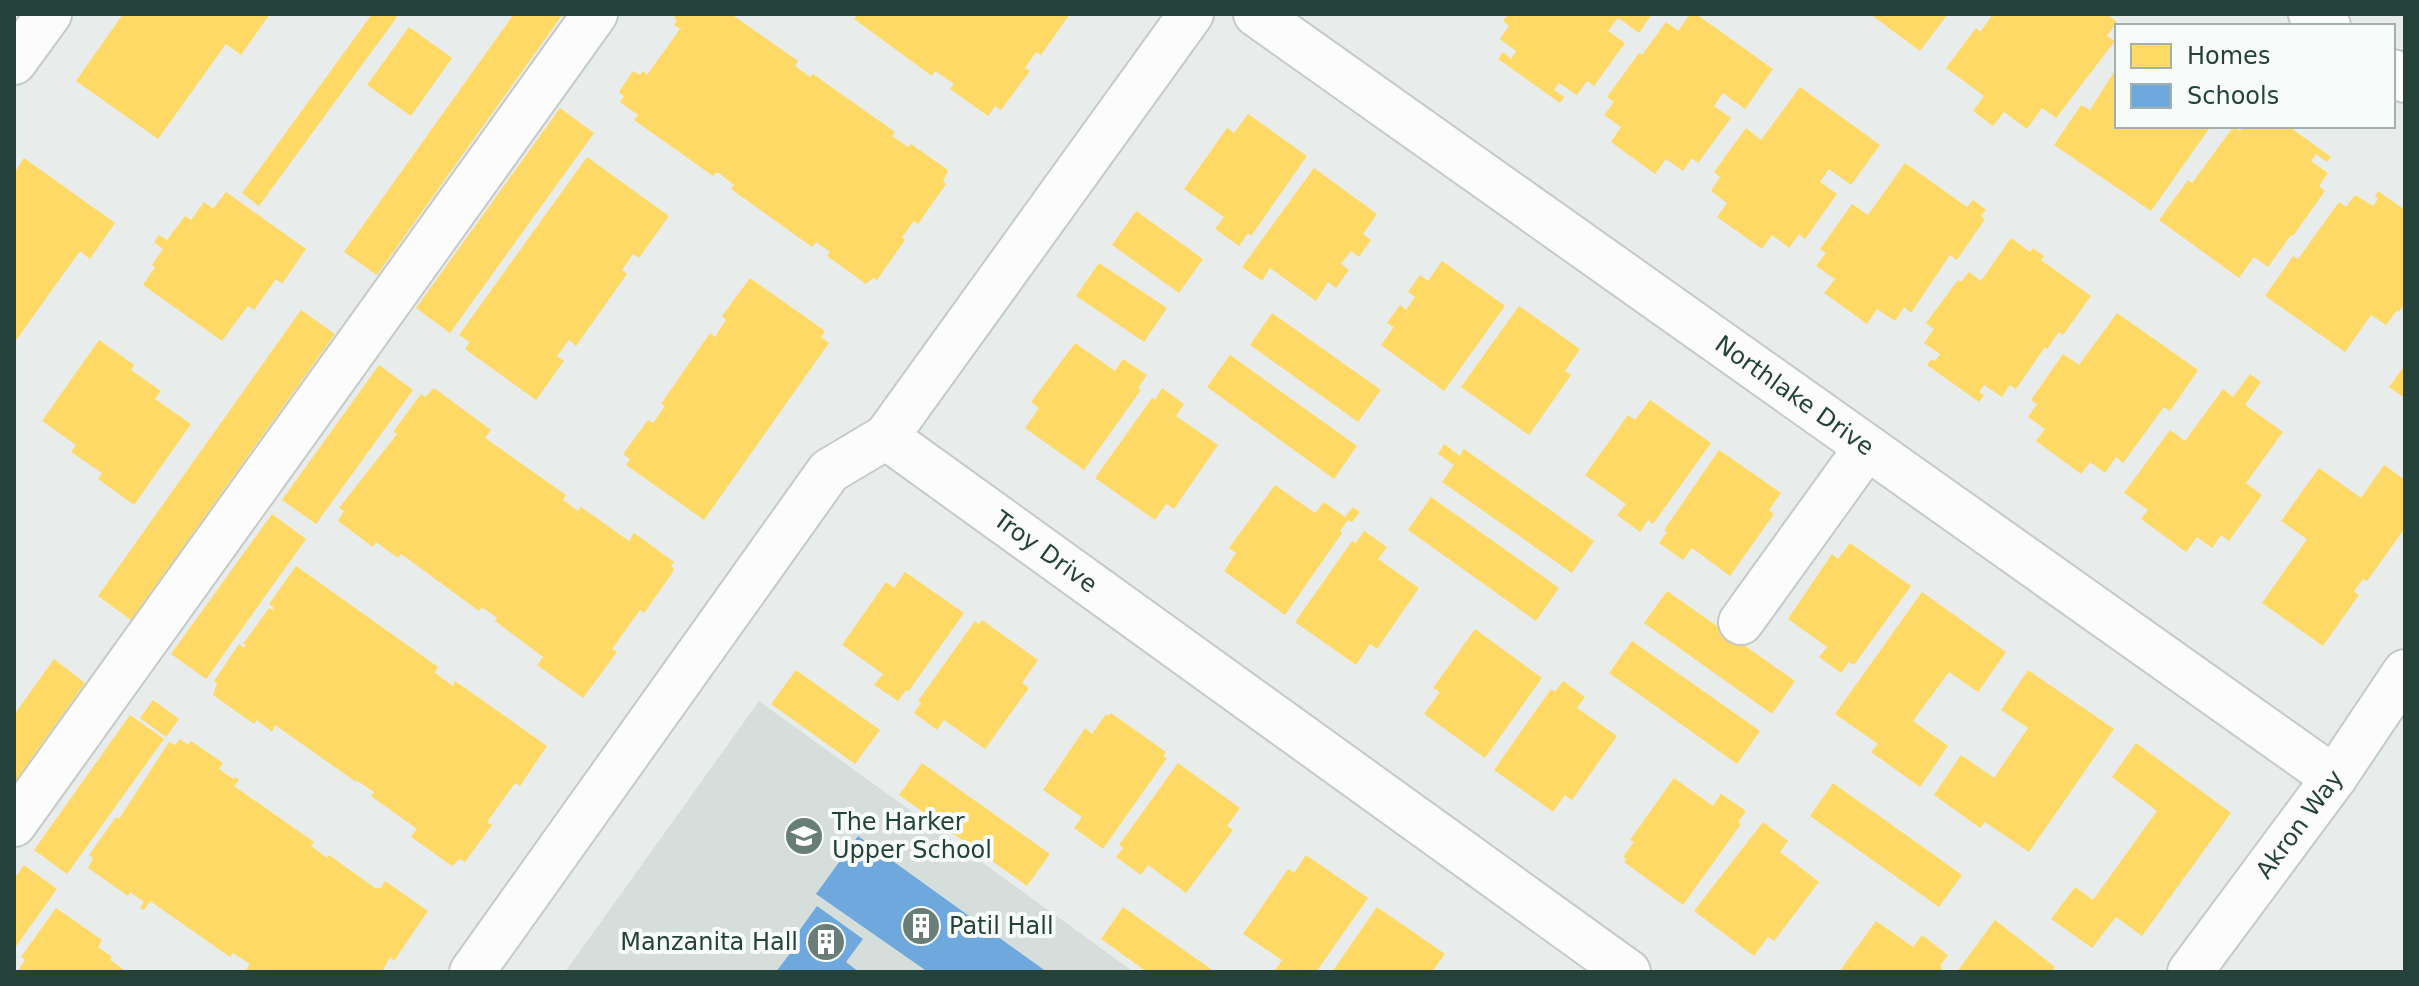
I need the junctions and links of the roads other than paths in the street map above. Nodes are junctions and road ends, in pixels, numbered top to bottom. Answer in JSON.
{"nodes":[{"id":1,"x":49,"y":14,"type":"edge"},
{"id":2,"x":595,"y":14,"type":"edge"},
{"id":3,"x":1191,"y":14,"type":"edge"},
{"id":4,"x":1256,"y":14,"type":"edge"},
{"id":5,"x":14,"y":62,"type":"edge"},
{"id":6,"x":886,"y":437,"type":"junction"},
{"id":7,"x":1867,"y":447,"type":"junction"},
{"id":8,"x":1741,"y":622,"type":"dead end"},
{"id":9,"x":2405,"y":672,"type":"edge"},
{"id":10,"x":2334,"y":778,"type":"junction"},
{"id":11,"x":14,"y":824,"type":"edge"},
{"id":12,"x":472,"y":972,"type":"edge"},
{"id":13,"x":1628,"y":972,"type":"edge"},
{"id":14,"x":2190,"y":972,"type":"edge"}],
"edges":[{"from":1,"to":5,"type":"street"},
{"from":2,"to":11,"type":"street"},
{"from":3,"to":6,"type":"street"},
{"from":4,"to":7,"type":"street","name":"Northlake Drive"},
{"from":6,"to":12,"type":"street"},
{"from":6,"to":13,"type":"street","name":"Troy Drive"},
{"from":7,"to":8,"type":"street"},
{"from":7,"to":10,"type":"street","name":"Northlake Drive"},
{"from":9,"to":10,"type":"street","name":"Akron Way"},
{"from":10,"to":14,"type":"street","name":"Akron Way"}]}
